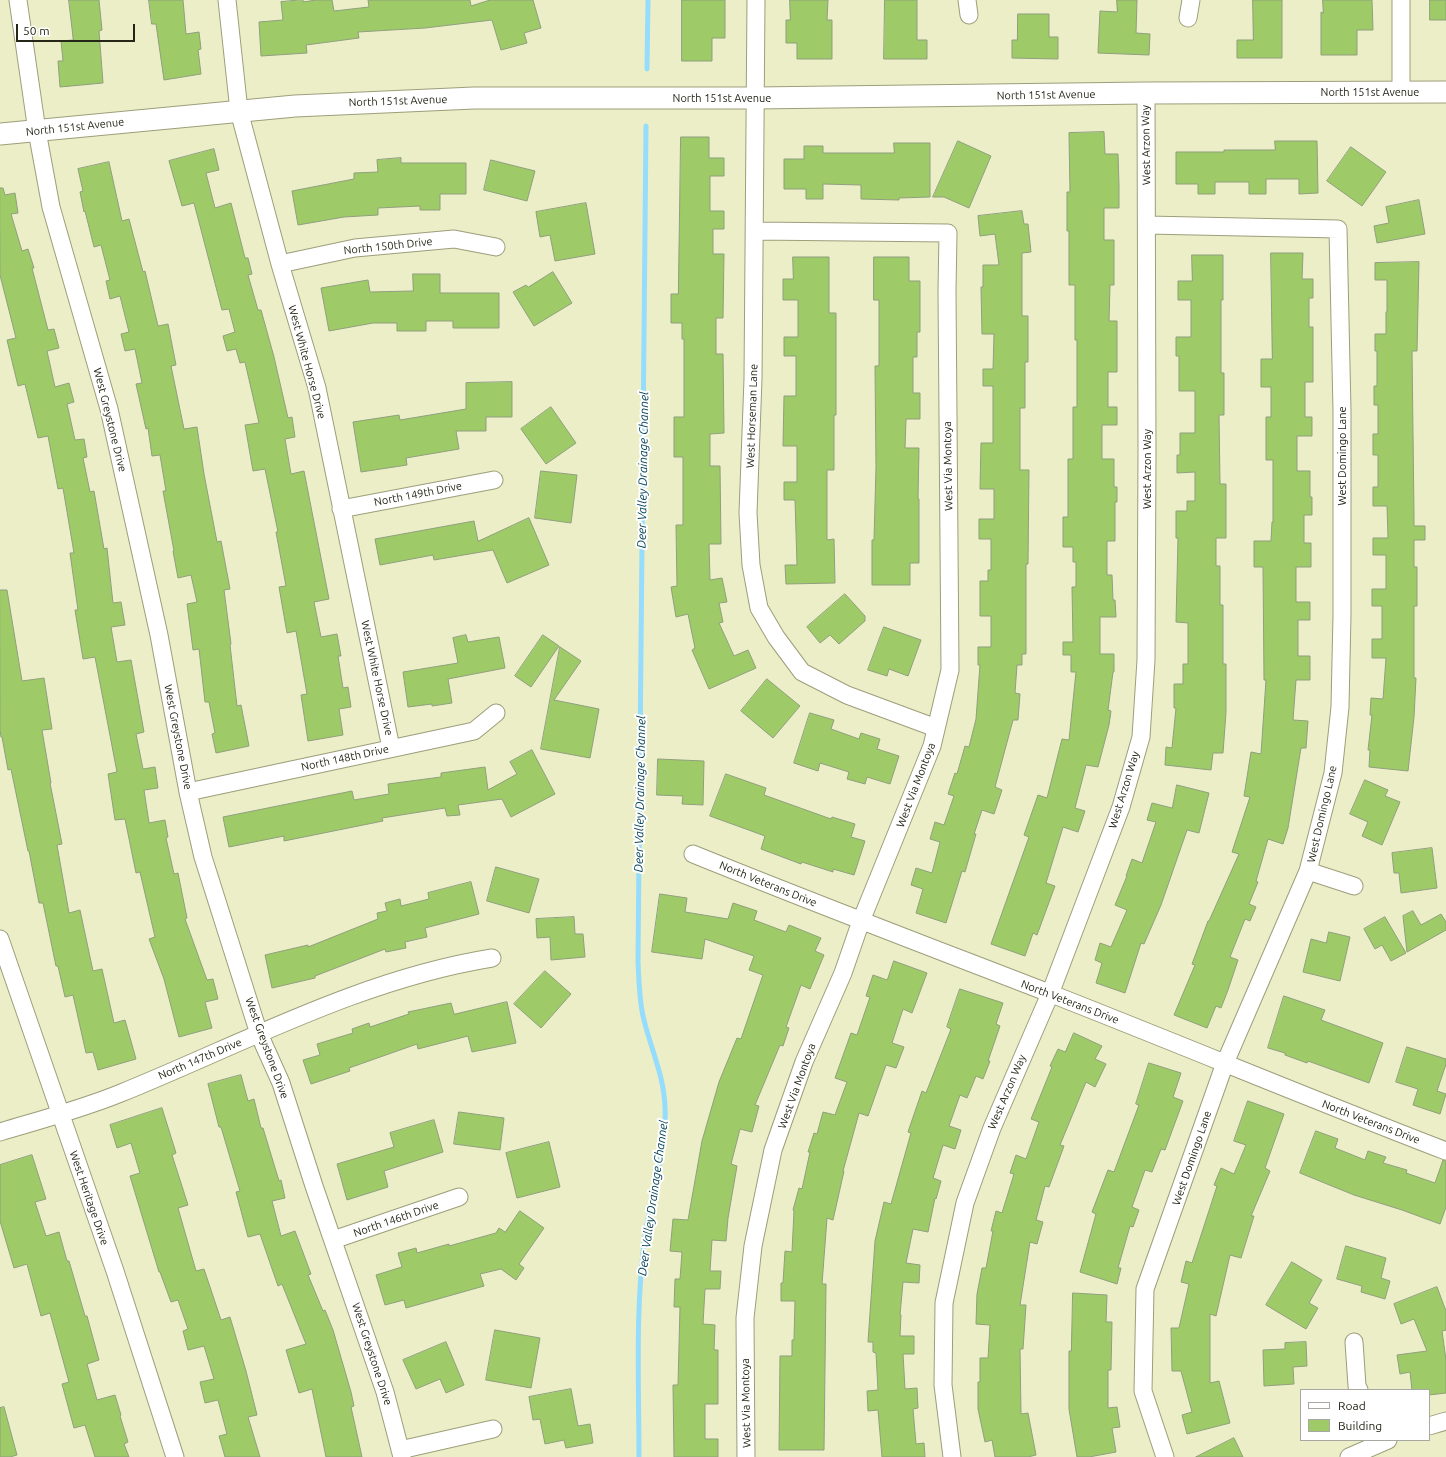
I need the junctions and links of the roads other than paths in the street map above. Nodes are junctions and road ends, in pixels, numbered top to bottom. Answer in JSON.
{"nodes":[{"id":1,"x":18,"y":0,"type":"edge"},
{"id":2,"x":227,"y":0,"type":"edge"},
{"id":3,"x":756,"y":0,"type":"edge"},
{"id":4,"x":1191,"y":0,"type":"edge"},
{"id":5,"x":1401,"y":0,"type":"edge"},
{"id":6,"x":1188,"y":18,"type":"dead end"},
{"id":7,"x":1401,"y":92,"type":"junction"},
{"id":8,"x":1446,"y":92,"type":"edge"},
{"id":9,"x":1146,"y":93,"type":"junction"},
{"id":10,"x":755,"y":98,"type":"junction"},
{"id":11,"x":239,"y":111,"type":"junction"},
{"id":12,"x":37,"y":131,"type":"junction"},
{"id":13,"x":0,"y":134,"type":"edge"},
{"id":14,"x":1147,"y":225,"type":"junction"},
{"id":15,"x":755,"y":231,"type":"junction"},
{"id":16,"x":496,"y":247,"type":"dead end"},
{"id":17,"x":280,"y":264,"type":"junction"},
{"id":18,"x":494,"y":480,"type":"dead end"},
{"id":19,"x":341,"y":509,"type":"junction"},
{"id":20,"x":496,"y":713,"type":"dead end"},
{"id":21,"x":936,"y":728,"type":"junction"},
{"id":22,"x":391,"y":748,"type":"junction"},
{"id":23,"x":188,"y":792,"type":"junction"},
{"id":24,"x":693,"y":854,"type":"dead end"},
{"id":25,"x":1308,"y":871,"type":"junction"},
{"id":26,"x":1354,"y":886,"type":"dead end"},
{"id":27,"x":862,"y":921,"type":"junction"},
{"id":28,"x":0,"y":939,"type":"edge"},
{"id":29,"x":492,"y":958,"type":"dead end"},
{"id":30,"x":1050,"y":994,"type":"junction"},
{"id":31,"x":259,"y":1034,"type":"junction"},
{"id":32,"x":1225,"y":1063,"type":"junction"},
{"id":33,"x":60,"y":1114,"type":"junction"},
{"id":34,"x":0,"y":1132,"type":"edge"},
{"id":35,"x":1446,"y":1151,"type":"edge"},
{"id":36,"x":459,"y":1197,"type":"dead end"},
{"id":37,"x":333,"y":1240,"type":"junction"},
{"id":38,"x":1354,"y":1342,"type":"dead end"},
{"id":39,"x":1359,"y":1389,"type":"edge"},
{"id":40,"x":1446,"y":1421,"type":"edge"},
{"id":41,"x":1430,"y":1426,"type":"edge"},
{"id":42,"x":493,"y":1429,"type":"dead end"},
{"id":43,"x":1384,"y":1441,"type":"edge"},
{"id":44,"x":401,"y":1454,"type":"edge"},
{"id":45,"x":175,"y":1457,"type":"edge"},
{"id":46,"x":746,"y":1457,"type":"edge"},
{"id":47,"x":952,"y":1457,"type":"edge"},
{"id":48,"x":1165,"y":1457,"type":"edge"},
{"id":49,"x":1349,"y":1457,"type":"edge"}],
"edges":[{"from":1,"to":12,"type":"street","name":"West Greystone Drive"},
{"from":2,"to":11,"type":"street","name":"West White Horse Drive"},
{"from":3,"to":10,"type":"street","name":"West Horseman Lane"},
{"from":4,"to":6,"type":"street"},
{"from":5,"to":7,"type":"street"},
{"from":7,"to":8,"type":"street","name":"North 151st Avenue"},
{"from":7,"to":9,"type":"street","name":"North 151st Avenue"},
{"from":9,"to":10,"type":"street","name":"North 151st Avenue"},
{"from":9,"to":14,"type":"street","name":"West Arzon Way"},
{"from":10,"to":11,"type":"street","name":"North 151st Avenue"},
{"from":10,"to":15,"type":"street","name":"West Horseman Lane"},
{"from":11,"to":12,"type":"street","name":"North 151st Avenue"},
{"from":11,"to":17,"type":"street","name":"West White Horse Drive"},
{"from":12,"to":13,"type":"street","name":"North 151st Avenue"},
{"from":12,"to":23,"type":"street","name":"West Greystone Drive"},
{"from":14,"to":25,"type":"street","name":"West Domingo Lane"},
{"from":14,"to":30,"type":"street","name":"West Arzon Way"},
{"from":15,"to":21,"type":"street","name":"West Horseman Lane"},
{"from":15,"to":21,"type":"street","name":"West Via Montoya"},
{"from":16,"to":17,"type":"street","name":"North 150th Drive"},
{"from":17,"to":19,"type":"street","name":"West White Horse Drive"},
{"from":18,"to":19,"type":"street","name":"North 149th Drive"},
{"from":19,"to":22,"type":"street","name":"West White Horse Drive"},
{"from":20,"to":22,"type":"street","name":"North 148th Drive"},
{"from":21,"to":27,"type":"street","name":"West Via Montoya"},
{"from":22,"to":23,"type":"street","name":"North 148th Drive"},
{"from":23,"to":31,"type":"street","name":"West Greystone Drive"},
{"from":24,"to":27,"type":"street","name":"North Veterans Drive"},
{"from":25,"to":26,"type":"street","name":"West Domingo Lane"},
{"from":25,"to":32,"type":"street","name":"West Domingo Lane"},
{"from":27,"to":30,"type":"street","name":"North Veterans Drive"},
{"from":27,"to":46,"type":"street","name":"West Via Montoya"},
{"from":28,"to":33,"type":"street","name":"West Heritage Drive"},
{"from":29,"to":31,"type":"street","name":"North 147th Drive"},
{"from":30,"to":32,"type":"street","name":"North Veterans Drive"},
{"from":30,"to":47,"type":"street","name":"West Arzon Way"},
{"from":31,"to":33,"type":"street","name":"North 147th Drive"},
{"from":31,"to":37,"type":"street","name":"West Greystone Drive"},
{"from":32,"to":35,"type":"street","name":"North Veterans Drive"},
{"from":32,"to":48,"type":"street","name":"West Domingo Lane"},
{"from":33,"to":34,"type":"street","name":"North 147th Drive"},
{"from":33,"to":45,"type":"street","name":"West Heritage Drive"},
{"from":36,"to":37,"type":"street","name":"North 146th Drive"},
{"from":37,"to":44,"type":"street","name":"West Greystone Drive"},
{"from":38,"to":39,"type":"street"},
{"from":40,"to":41,"type":"street"},
{"from":42,"to":44,"type":"street"},
{"from":43,"to":49,"type":"street"}]}
